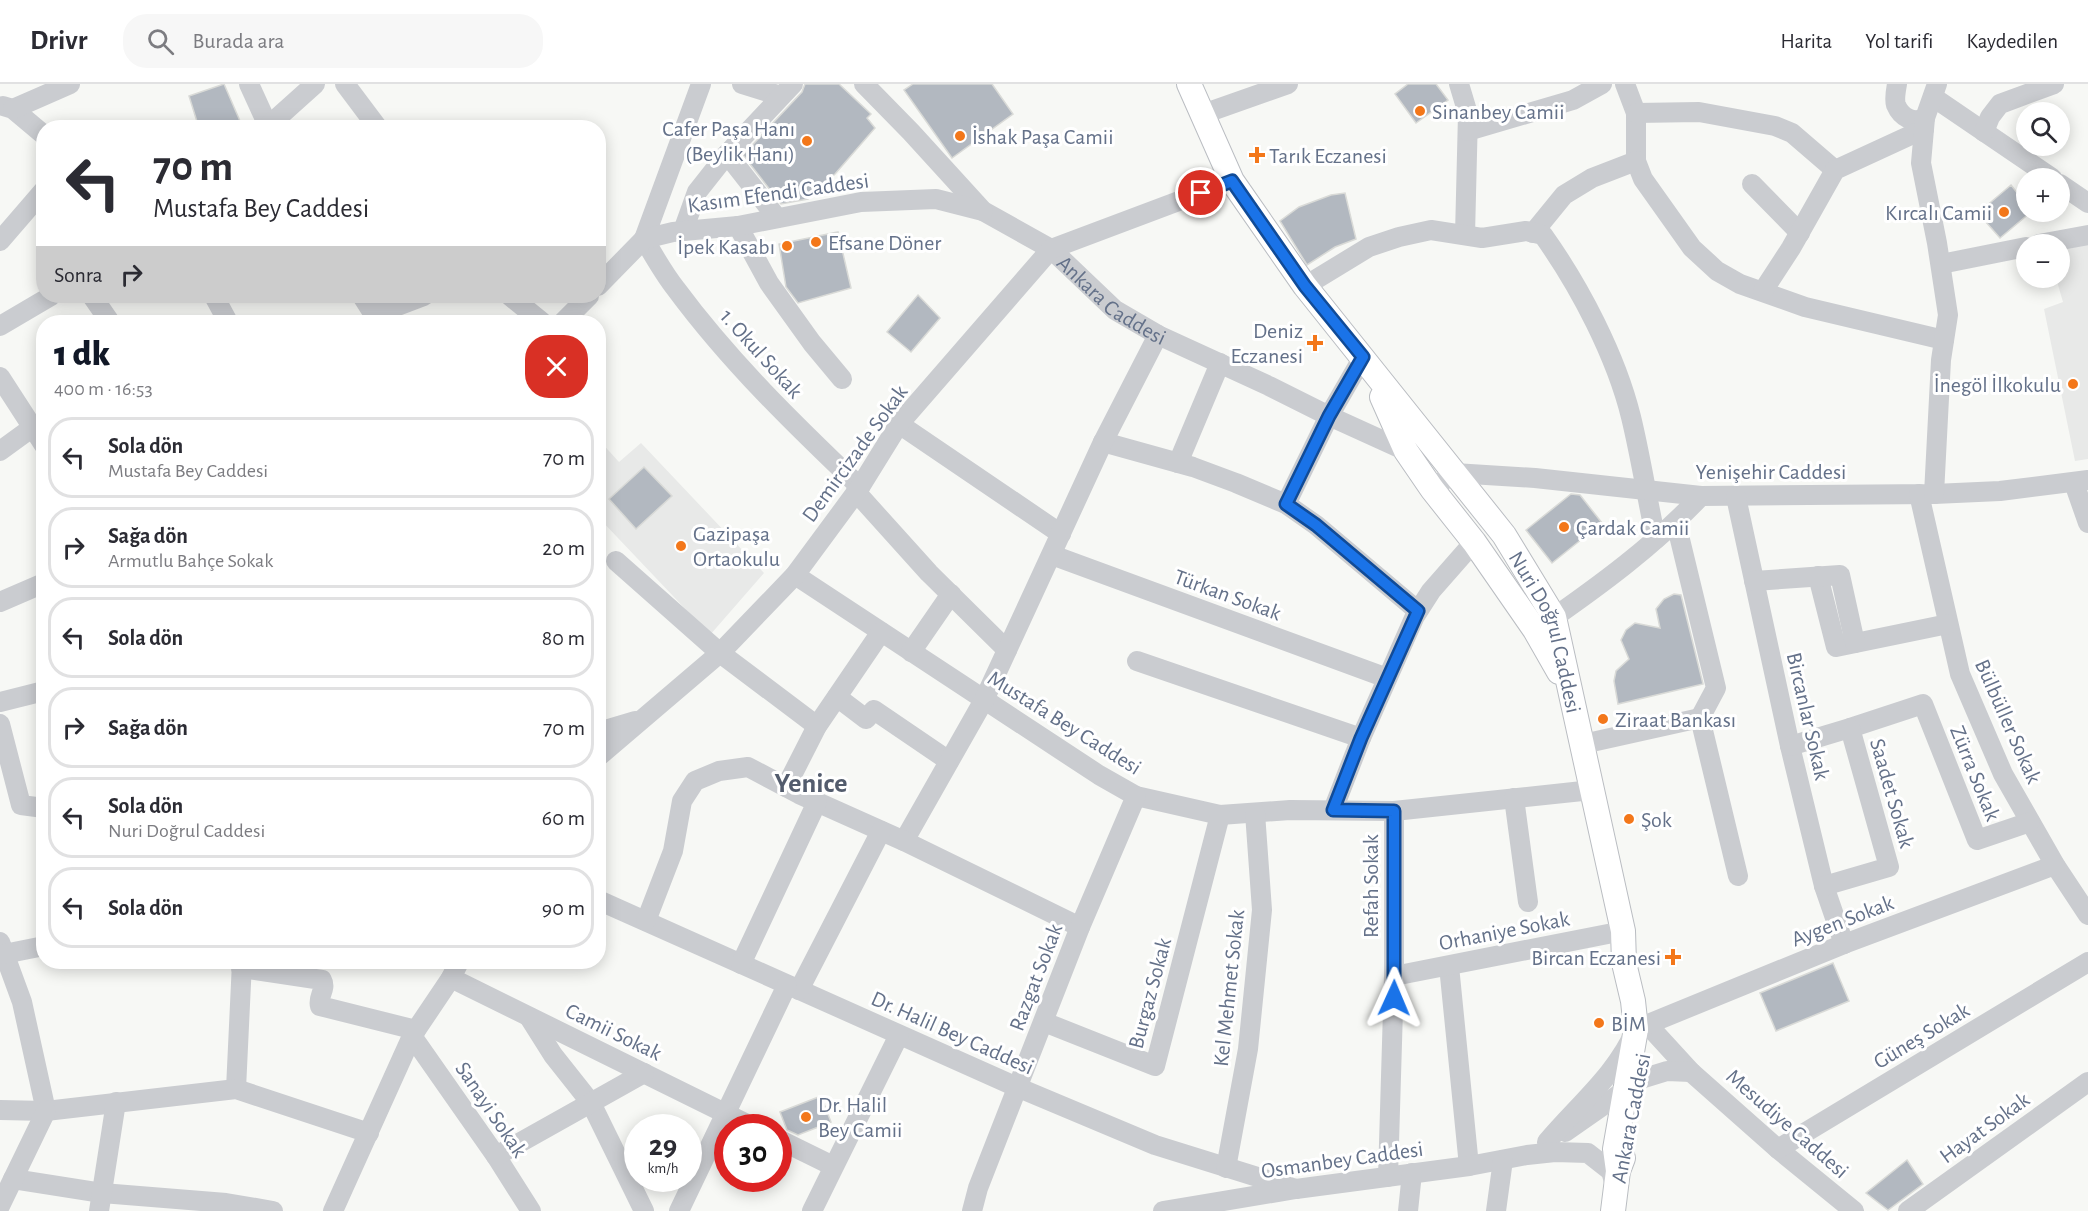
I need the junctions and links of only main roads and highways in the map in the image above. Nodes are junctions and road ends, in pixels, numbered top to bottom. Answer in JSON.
{"nodes":[{"id":1,"x":1189,"y":84,"type":"edge"},
{"id":2,"x":1363,"y":357,"type":"junction"},
{"id":3,"x":1545,"y":623,"type":"junction"},
{"id":4,"x":1623,"y":931,"type":"joint"},
{"id":5,"x":1616,"y":1190,"type":"edge"}],
"edges":[{"from":1,"to":2,"type":"main road","name":"Nuri Doğrul Caddesi"},
{"from":2,"to":3,"type":"main road","name":"Nuri Doğrul Caddesi"},
{"from":2,"to":3,"type":"main road","name":"Nuri Doğrul Caddesi"},
{"from":3,"to":4,"type":"main road","name":"Nuri Doğrul Caddesi"},
{"from":4,"to":5,"type":"main road","name":"Ankara Caddesi"}]}
